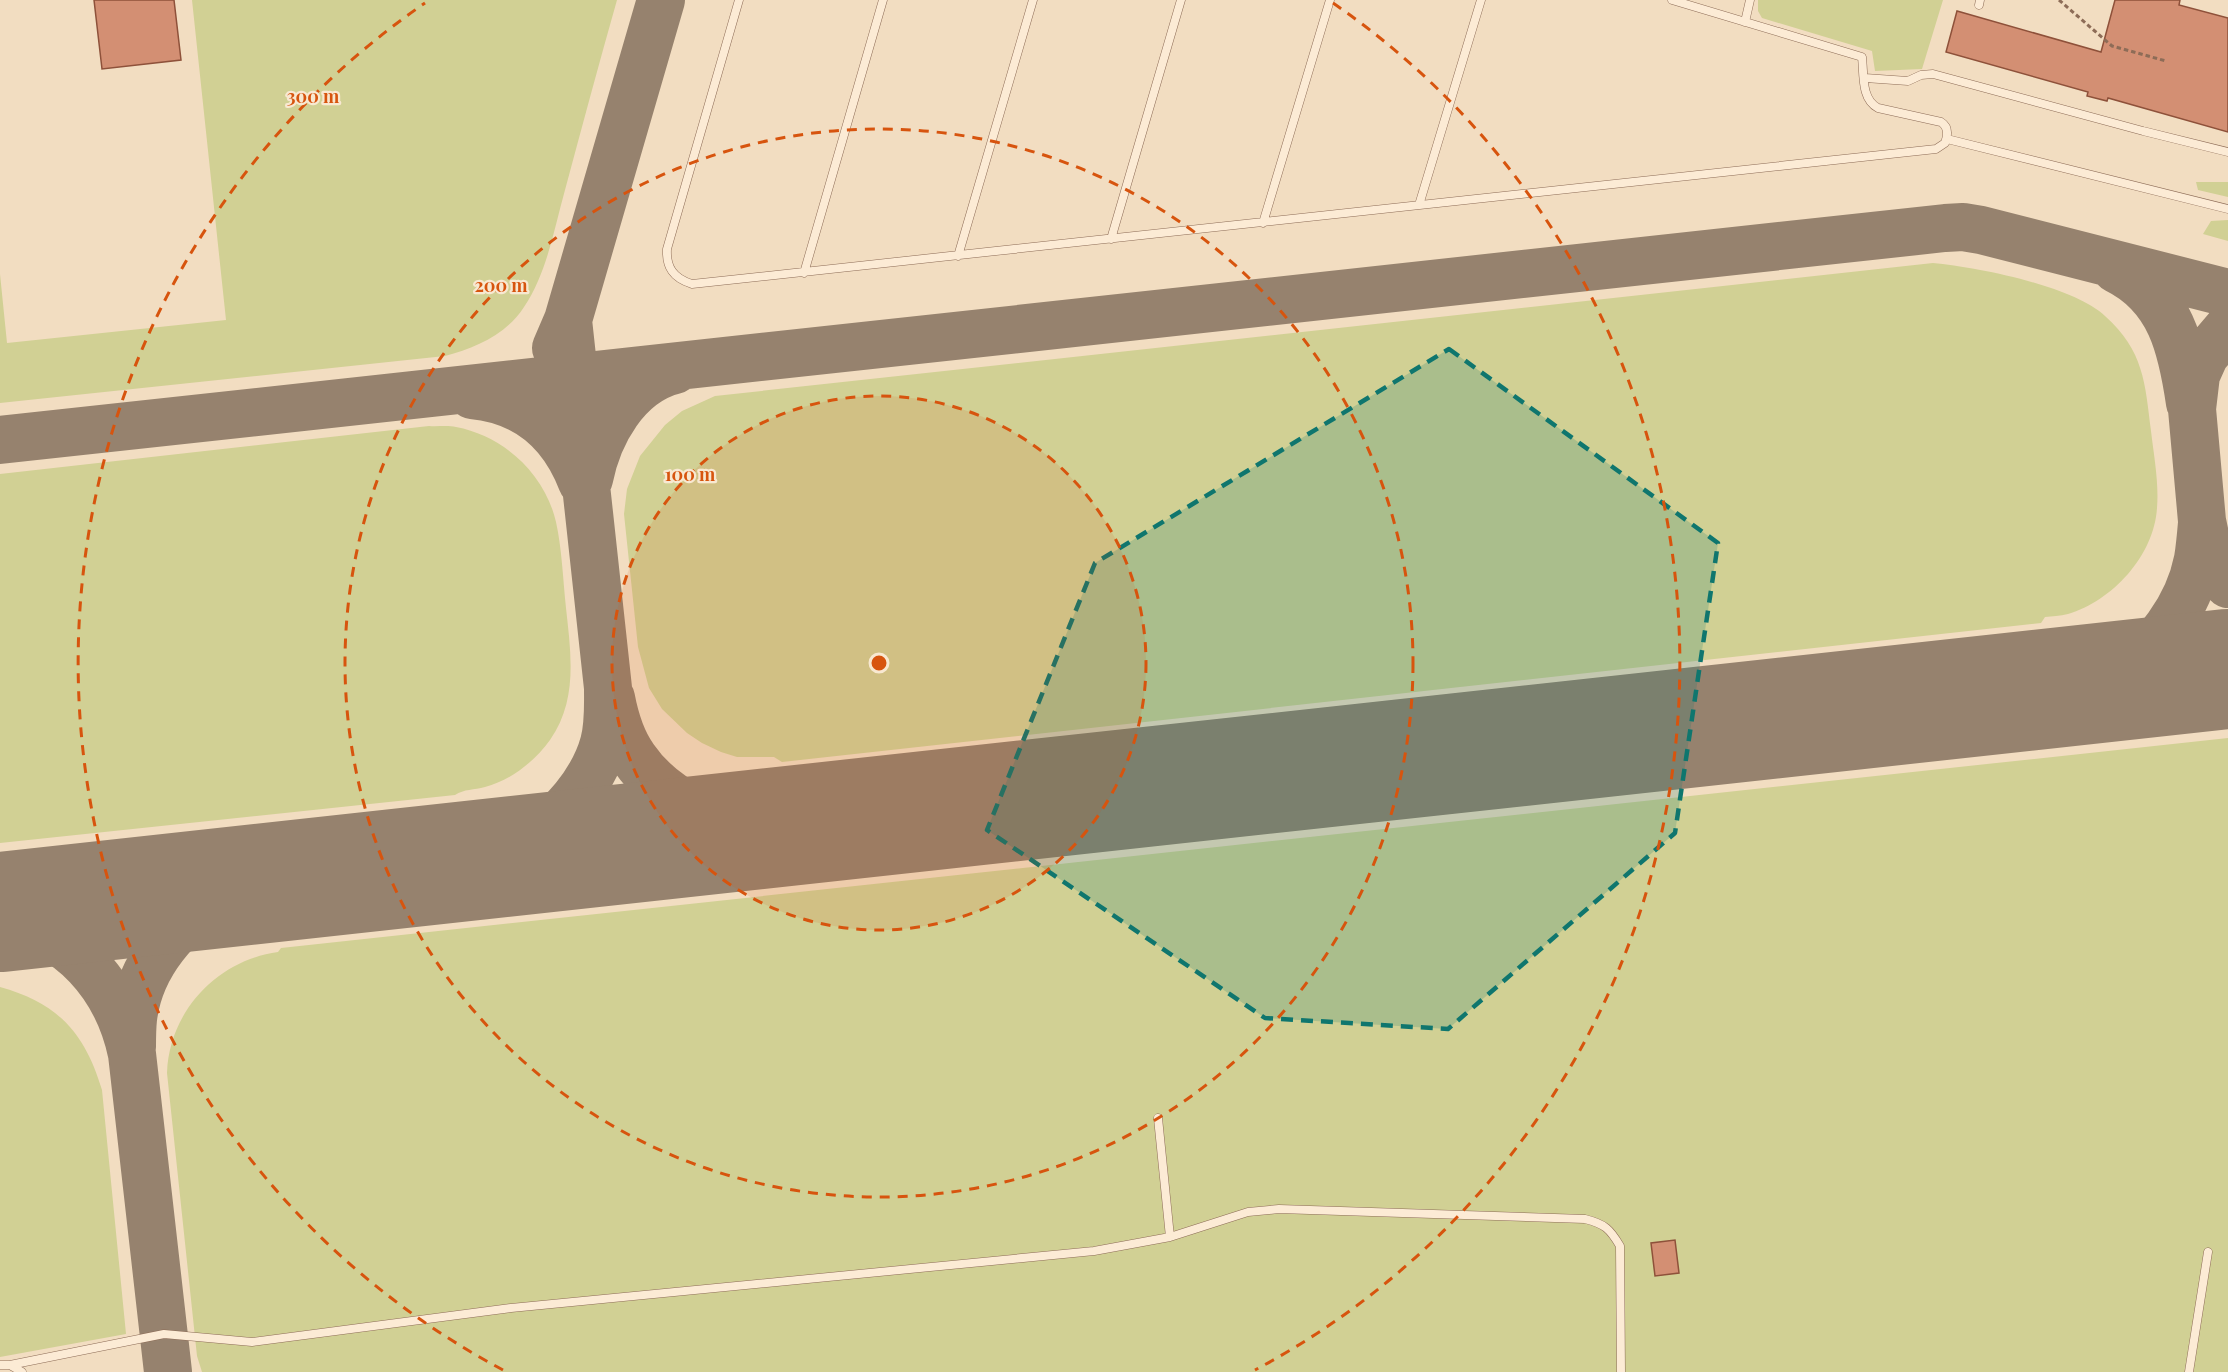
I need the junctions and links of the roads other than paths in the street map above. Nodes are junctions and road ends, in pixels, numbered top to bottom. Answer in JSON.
{"nodes":[{"id":1,"x":739,"y":0,"type":"edge"},
{"id":2,"x":883,"y":0,"type":"edge"},
{"id":3,"x":1033,"y":0,"type":"edge"},
{"id":4,"x":1181,"y":0,"type":"edge"},
{"id":5,"x":1330,"y":0,"type":"edge"},
{"id":6,"x":1481,"y":0,"type":"edge"},
{"id":7,"x":1672,"y":0,"type":"edge"},
{"id":8,"x":1750,"y":0,"type":"edge"},
{"id":9,"x":1745,"y":22,"type":"junction"},
{"id":10,"x":1864,"y":78,"type":"junction"},
{"id":11,"x":1947,"y":139,"type":"junction"},
{"id":12,"x":2228,"y":152,"type":"edge"},
{"id":13,"x":1419,"y":206,"type":"junction"},
{"id":14,"x":2228,"y":209,"type":"edge"},
{"id":15,"x":1263,"y":223,"type":"junction"},
{"id":16,"x":1111,"y":239,"type":"junction"},
{"id":17,"x":958,"y":256,"type":"junction"},
{"id":18,"x":804,"y":273,"type":"junction"},
{"id":19,"x":1158,"y":1118,"type":"dead end"},
{"id":20,"x":1170,"y":1237,"type":"junction"},
{"id":21,"x":2208,"y":1252,"type":"dead end"},
{"id":22,"x":0,"y":1365,"type":"edge"},
{"id":23,"x":10,"y":1365,"type":"junction"},
{"id":24,"x":22,"y":1372,"type":"edge"},
{"id":25,"x":1621,"y":1372,"type":"edge"},
{"id":26,"x":2189,"y":1372,"type":"edge"}],
"edges":[{"from":1,"to":18,"type":"lane"},
{"from":2,"to":18,"type":"lane"},
{"from":3,"to":17,"type":"lane"},
{"from":4,"to":16,"type":"lane"},
{"from":5,"to":15,"type":"lane"},
{"from":6,"to":13,"type":"lane"},
{"from":7,"to":9,"type":"lane"},
{"from":8,"to":9,"type":"lane"},
{"from":9,"to":10,"type":"lane"},
{"from":10,"to":11,"type":"lane"},
{"from":10,"to":12,"type":"lane"},
{"from":11,"to":13,"type":"lane"},
{"from":11,"to":14,"type":"lane"},
{"from":13,"to":15,"type":"lane"},
{"from":15,"to":16,"type":"lane"},
{"from":16,"to":17,"type":"lane"},
{"from":17,"to":18,"type":"lane"},
{"from":19,"to":20,"type":"lane"},
{"from":20,"to":23,"type":"lane"},
{"from":20,"to":25,"type":"lane"},
{"from":21,"to":26,"type":"lane"},
{"from":22,"to":23,"type":"lane"},
{"from":23,"to":24,"type":"lane"}]}
